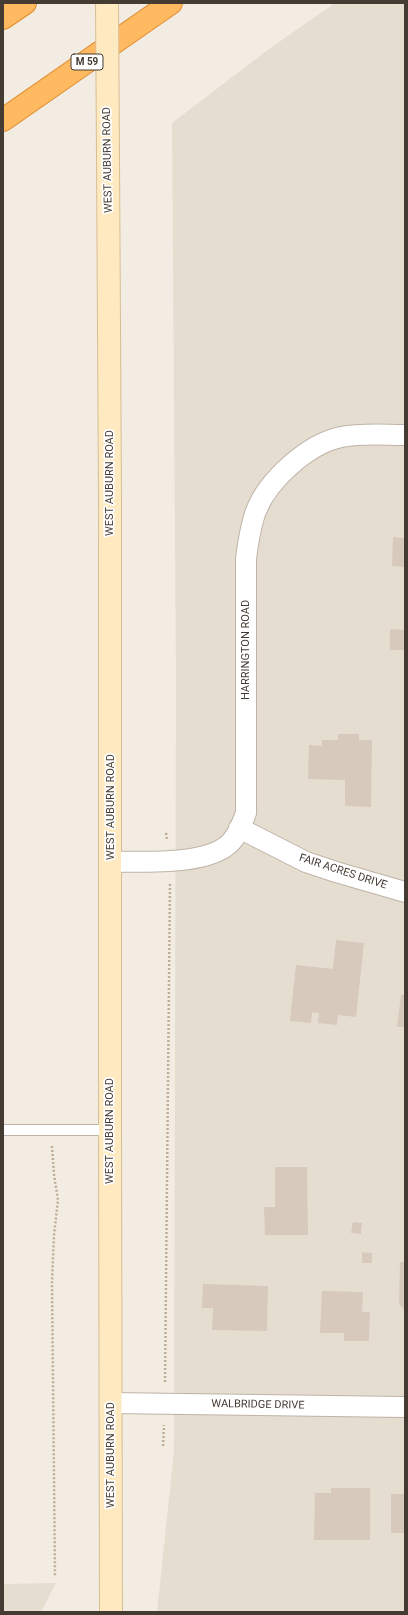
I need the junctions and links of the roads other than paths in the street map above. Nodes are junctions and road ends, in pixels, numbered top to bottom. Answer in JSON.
{"nodes":[{"id":1,"x":25,"y":3,"type":"edge"},
{"id":2,"x":107,"y":3,"type":"edge"},
{"id":3,"x":171,"y":3,"type":"edge"},
{"id":4,"x":3,"y":18,"type":"edge"},
{"id":5,"x":3,"y":120,"type":"edge"},
{"id":6,"x":405,"y":435,"type":"edge"},
{"id":7,"x":240,"y":828,"type":"junction"},
{"id":8,"x":111,"y":862,"type":"junction"},
{"id":9,"x":405,"y":892,"type":"edge"},
{"id":10,"x":3,"y":1130,"type":"edge"},
{"id":11,"x":110,"y":1130,"type":"junction"},
{"id":12,"x":111,"y":1403,"type":"junction"},
{"id":13,"x":405,"y":1407,"type":"edge"},
{"id":14,"x":111,"y":1612,"type":"edge"}],
"edges":[{"from":1,"to":4,"type":"highway"},
{"from":2,"to":8,"type":"main road","name":"WEST AUBURN ROAD","bridge":true},
{"from":3,"to":5,"type":"highway","number":"M 59"},
{"from":6,"to":7,"type":"street","name":"HARRINGTON ROAD"},
{"from":7,"to":8,"type":"street","name":"HARRINGTON ROAD"},
{"from":7,"to":9,"type":"street","name":"FAIR ACRES DRIVE"},
{"from":8,"to":11,"type":"main road","name":"WEST AUBURN ROAD"},
{"from":10,"to":11,"type":"lane"},
{"from":11,"to":12,"type":"main road","name":"WEST AUBURN ROAD"},
{"from":12,"to":13,"type":"street","name":"WALBRIDGE DRIVE"},
{"from":12,"to":14,"type":"main road","name":"WEST AUBURN ROAD"}]}
